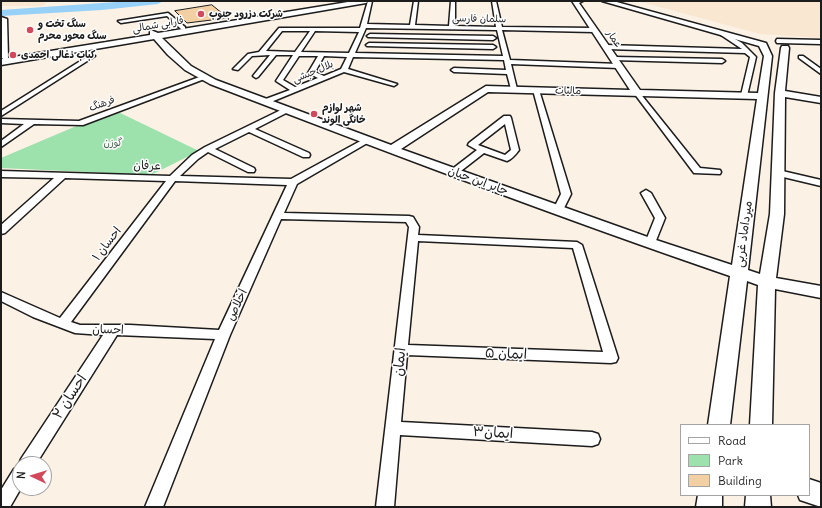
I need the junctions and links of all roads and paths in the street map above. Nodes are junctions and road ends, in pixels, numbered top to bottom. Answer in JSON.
{"nodes":[{"id":1,"x":346,"y":1,"type":"edge"},
{"id":2,"x":366,"y":1,"type":"edge"},
{"id":3,"x":370,"y":1,"type":"edge"},
{"id":4,"x":416,"y":1,"type":"edge"},
{"id":5,"x":453,"y":1,"type":"edge"},
{"id":6,"x":494,"y":1,"type":"edge"},
{"id":7,"x":580,"y":1,"type":"edge"},
{"id":8,"x":605,"y":1,"type":"edge"},
{"id":9,"x":620,"y":1,"type":"edge"},
{"id":10,"x":3,"y":20,"type":"edge"},
{"id":11,"x":121,"y":21,"type":"dead end"},
{"id":12,"x":412,"y":27,"type":"junction"},
{"id":13,"x":442,"y":27,"type":"junction"},
{"id":14,"x":183,"y":28,"type":"junction"},
{"id":15,"x":363,"y":28,"type":"junction"},
{"id":16,"x":452,"y":28,"type":"junction"},
{"id":17,"x":499,"y":28,"type":"junction"},
{"id":18,"x":313,"y":30,"type":"junction"},
{"id":19,"x":594,"y":30,"type":"junction"},
{"id":20,"x":154,"y":34,"type":"junction"},
{"id":21,"x":723,"y":34,"type":"junction"},
{"id":22,"x":370,"y":36,"type":"dead end"},
{"id":23,"x":414,"y":37,"type":"junction"},
{"id":24,"x":442,"y":37,"type":"junction"},
{"id":25,"x":452,"y":38,"type":"junction"},
{"id":26,"x":493,"y":38,"type":"dead end"},
{"id":27,"x":821,"y":42,"type":"edge"},
{"id":28,"x":764,"y":43,"type":"junction"},
{"id":29,"x":369,"y":45,"type":"dead end"},
{"id":30,"x":412,"y":45,"type":"junction"},
{"id":31,"x":452,"y":46,"type":"junction"},
{"id":32,"x":785,"y":46,"type":"junction"},
{"id":33,"x":492,"y":47,"type":"dead end"},
{"id":34,"x":606,"y":47,"type":"junction"},
{"id":35,"x":821,"y":48,"type":"edge"},
{"id":36,"x":748,"y":50,"type":"junction"},
{"id":37,"x":261,"y":53,"type":"junction"},
{"id":38,"x":275,"y":53,"type":"junction"},
{"id":39,"x":298,"y":54,"type":"junction"},
{"id":40,"x":322,"y":54,"type":"junction"},
{"id":41,"x":352,"y":54,"type":"junction"},
{"id":42,"x":92,"y":56,"type":"dead end"},
{"id":43,"x":801,"y":57,"type":"dead end"},
{"id":44,"x":2,"y":59,"type":"edge"},
{"id":45,"x":508,"y":60,"type":"junction"},
{"id":46,"x":722,"y":61,"type":"dead end"},
{"id":47,"x":617,"y":62,"type":"junction"},
{"id":48,"x":236,"y":69,"type":"dead end"},
{"id":49,"x":344,"y":70,"type":"junction"},
{"id":50,"x":454,"y":70,"type":"dead end"},
{"id":51,"x":510,"y":72,"type":"junction"},
{"id":52,"x":821,"y":72,"type":"edge"},
{"id":53,"x":256,"y":76,"type":"dead end"},
{"id":54,"x":205,"y":77,"type":"junction"},
{"id":55,"x":323,"y":78,"type":"junction"},
{"id":56,"x":394,"y":84,"type":"dead end"},
{"id":57,"x":514,"y":89,"type":"junction"},
{"id":58,"x":295,"y":90,"type":"junction"},
{"id":59,"x":536,"y":90,"type":"junction"},
{"id":60,"x":637,"y":93,"type":"junction"},
{"id":61,"x":780,"y":93,"type":"junction"},
{"id":62,"x":745,"y":95,"type":"junction"},
{"id":63,"x":763,"y":96,"type":"junction"},
{"id":64,"x":820,"y":101,"type":"edge"},
{"id":65,"x":266,"y":102,"type":"junction"},
{"id":66,"x":288,"y":110,"type":"junction"},
{"id":67,"x":1,"y":114,"type":"edge"},
{"id":68,"x":1,"y":121,"type":"edge"},
{"id":69,"x":32,"y":122,"type":"junction"},
{"id":70,"x":249,"y":129,"type":"junction"},
{"id":71,"x":366,"y":140,"type":"junction"},
{"id":72,"x":1,"y":145,"type":"edge"},
{"id":73,"x":208,"y":149,"type":"junction"},
{"id":74,"x":392,"y":150,"type":"junction"},
{"id":75,"x":483,"y":150,"type":"junction"},
{"id":76,"x":306,"y":155,"type":"dead end"},
{"id":77,"x":251,"y":170,"type":"dead end"},
{"id":78,"x":454,"y":172,"type":"junction"},
{"id":79,"x":717,"y":172,"type":"dead end"},
{"id":80,"x":778,"y":173,"type":"junction"},
{"id":81,"x":1,"y":174,"type":"edge"},
{"id":82,"x":62,"y":176,"type":"junction"},
{"id":83,"x":172,"y":179,"type":"junction"},
{"id":84,"x":293,"y":182,"type":"junction"},
{"id":85,"x":821,"y":183,"type":"edge"},
{"id":86,"x":646,"y":193,"type":"dead end"},
{"id":87,"x":558,"y":210,"type":"junction"},
{"id":88,"x":278,"y":216,"type":"junction"},
{"id":89,"x":1,"y":231,"type":"edge"},
{"id":90,"x":413,"y":238,"type":"junction"},
{"id":91,"x":650,"y":243,"type":"junction"},
{"id":92,"x":738,"y":272,"type":"junction"},
{"id":93,"x":767,"y":282,"type":"junction"},
{"id":94,"x":821,"y":292,"type":"edge"},
{"id":95,"x":1,"y":296,"type":"edge"},
{"id":96,"x":62,"y":324,"type":"junction"},
{"id":97,"x":113,"y":330,"type":"junction"},
{"id":98,"x":223,"y":335,"type":"junction"},
{"id":99,"x":402,"y":350,"type":"junction"},
{"id":100,"x":719,"y":424,"type":"edge"},
{"id":101,"x":761,"y":424,"type":"edge"},
{"id":102,"x":393,"y":428,"type":"junction"},
{"id":103,"x":592,"y":439,"type":"dead end"},
{"id":104,"x":32,"y":456,"type":"edge"},
{"id":105,"x":12,"y":487,"type":"edge"},
{"id":106,"x":810,"y":491,"type":"edge"},
{"id":107,"x":821,"y":495,"type":"edge"},
{"id":108,"x":710,"y":496,"type":"edge"},
{"id":109,"x":758,"y":496,"type":"edge"},
{"id":110,"x":1,"y":504,"type":"edge"},
{"id":111,"x":154,"y":507,"type":"edge"},
{"id":112,"x":385,"y":507,"type":"edge"},
{"id":113,"x":709,"y":507,"type":"edge"},
{"id":114,"x":758,"y":507,"type":"edge"}],
"edges":[{"from":1,"to":14,"type":"street","name":"فارابی شمالی"},
{"from":2,"to":20,"type":"street","name":"فارابی شمالی"},
{"from":3,"to":15,"type":"street","name":"بلال حبشی"},
{"from":4,"to":12,"type":"street"},
{"from":5,"to":16,"type":"street"},
{"from":6,"to":17,"type":"street"},
{"from":7,"to":19,"type":"street","name":"عمار"},
{"from":8,"to":21,"type":"street"},
{"from":9,"to":28,"type":"street"},
{"from":10,"to":44,"type":"street"},
{"from":11,"to":14,"type":"street"},
{"from":12,"to":13,"type":"street","name":"سلمان فارسی"},
{"from":12,"to":15,"type":"street","name":"سلمان فارسی"},
{"from":13,"to":16,"type":"street","name":"سلمان فارسی"},
{"from":13,"to":24,"type":"street"},
{"from":14,"to":20,"type":"street","name":"فارابی شمالی"},
{"from":15,"to":18,"type":"street","name":"سلمان فارسی"},
{"from":15,"to":41,"type":"street","name":"بلال حبشی"},
{"from":16,"to":17,"type":"street","name":"سلمان فارسی"},
{"from":17,"to":19,"type":"street","name":"سلمان فارسی"},
{"from":17,"to":45,"type":"street"},
{"from":18,"to":37,"type":"street","name":"سلمان فارسی"},
{"from":18,"to":39,"type":"street"},
{"from":19,"to":34,"type":"street","name":"عمار"},
{"from":20,"to":44,"type":"street","name":"فارابی شمالی"},
{"from":20,"to":54,"type":"street","name":"جابر ابن حیان"},
{"from":21,"to":28,"type":"street"},
{"from":21,"to":36,"type":"street"},
{"from":22,"to":23,"type":"street"},
{"from":23,"to":24,"type":"street"},
{"from":23,"to":30,"type":"street"},
{"from":24,"to":25,"type":"street"},
{"from":25,"to":26,"type":"street"},
{"from":25,"to":31,"type":"street"},
{"from":27,"to":32,"type":"street"},
{"from":28,"to":32,"type":"street"},
{"from":28,"to":63,"type":"street","name":"میرداماد غربی"},
{"from":29,"to":30,"type":"street"},
{"from":30,"to":31,"type":"street"},
{"from":31,"to":33,"type":"street"},
{"from":32,"to":35,"type":"street"},
{"from":32,"to":61,"type":"street"},
{"from":34,"to":36,"type":"street"},
{"from":34,"to":47,"type":"street","name":"عمار"},
{"from":36,"to":62,"type":"street"},
{"from":37,"to":38,"type":"street"},
{"from":37,"to":48,"type":"street"},
{"from":38,"to":39,"type":"street"},
{"from":38,"to":53,"type":"street"},
{"from":39,"to":40,"type":"street"},
{"from":39,"to":58,"type":"street"},
{"from":40,"to":41,"type":"street"},
{"from":40,"to":55,"type":"street"},
{"from":41,"to":45,"type":"street"},
{"from":41,"to":49,"type":"street","name":"بلال حبشی"},
{"from":42,"to":67,"type":"street"},
{"from":43,"to":52,"type":"street"},
{"from":45,"to":47,"type":"street"},
{"from":45,"to":51,"type":"street"},
{"from":46,"to":47,"type":"street"},
{"from":47,"to":60,"type":"street","name":"عمار"},
{"from":49,"to":55,"type":"street","name":"بلال حبشی"},
{"from":49,"to":56,"type":"street"},
{"from":50,"to":51,"type":"street"},
{"from":51,"to":57,"type":"street"},
{"from":54,"to":65,"type":"street","name":"جابر ابن حیان"},
{"from":54,"to":69,"type":"street","name":"فرهنگ"},
{"from":55,"to":58,"type":"street","name":"بلال حبشی"},
{"from":57,"to":59,"type":"street","name":"مالیات"},
{"from":57,"to":74,"type":"street","name":"مالیات"},
{"from":58,"to":65,"type":"street","name":"بلال حبشی"},
{"from":59,"to":60,"type":"street","name":"مالیات"},
{"from":59,"to":87,"type":"street"},
{"from":60,"to":62,"type":"street","name":"مالیات"},
{"from":60,"to":79,"type":"street"},
{"from":61,"to":64,"type":"street"},
{"from":61,"to":80,"type":"street"},
{"from":62,"to":63,"type":"street","name":"مالیات"},
{"from":63,"to":92,"type":"street","name":"میرداماد غربی"},
{"from":65,"to":66,"type":"street","name":"جابر ابن حیان"},
{"from":66,"to":70,"type":"street","name":"احسان ۱"},
{"from":66,"to":71,"type":"street","name":"جابر ابن حیان"},
{"from":68,"to":69,"type":"street","name":"فرهنگ"},
{"from":69,"to":72,"type":"street"},
{"from":70,"to":73,"type":"street","name":"احسان ۱"},
{"from":70,"to":76,"type":"street"},
{"from":71,"to":74,"type":"street","name":"جابر ابن حیان"},
{"from":71,"to":84,"type":"street"},
{"from":73,"to":77,"type":"street"},
{"from":73,"to":83,"type":"street","name":"احسان ۱"},
{"from":74,"to":78,"type":"street","name":"جابر ابن حیان"},
{"from":75,"to":75,"type":"street"},
{"from":75,"to":78,"type":"street"},
{"from":78,"to":87,"type":"street","name":"جابر ابن حیان"},
{"from":80,"to":85,"type":"street"},
{"from":80,"to":93,"type":"street"},
{"from":81,"to":82,"type":"street","name":"عرفان"},
{"from":82,"to":83,"type":"street","name":"عرفان"},
{"from":82,"to":89,"type":"street"},
{"from":83,"to":84,"type":"street","name":"عرفان"},
{"from":83,"to":96,"type":"street","name":"احسان ۱"},
{"from":84,"to":88,"type":"street","name":"اخلاص"},
{"from":86,"to":91,"type":"street"},
{"from":87,"to":91,"type":"street","name":"جابر ابن حیان"},
{"from":88,"to":90,"type":"street","name":"ایمان"},
{"from":88,"to":98,"type":"street","name":"اخلاص"},
{"from":90,"to":99,"type":"street","name":"ایمان"},
{"from":90,"to":99,"type":"street","name":"ایمان ۵"},
{"from":91,"to":92,"type":"street","name":"جابر ابن حیان"},
{"from":92,"to":93,"type":"street","name":"جابر ابن حیان"},
{"from":92,"to":100,"type":"street","name":"میرداماد غربی"},
{"from":93,"to":94,"type":"street","name":"جابر ابن حیان"},
{"from":93,"to":101,"type":"street"},
{"from":95,"to":96,"type":"street","name":"احسان"},
{"from":96,"to":97,"type":"street","name":"احسان"},
{"from":97,"to":98,"type":"street","name":"احسان"},
{"from":97,"to":104,"type":"street","name":"احسان ۲"},
{"from":98,"to":111,"type":"street","name":"اخلاص"},
{"from":99,"to":102,"type":"street","name":"ایمان"},
{"from":102,"to":103,"type":"street","name":"ایمان۳"},
{"from":102,"to":112,"type":"street","name":"ایمان"},
{"from":105,"to":110,"type":"street"},
{"from":106,"to":107,"type":"street"},
{"from":108,"to":113,"type":"street"},
{"from":109,"to":114,"type":"street"}]}
